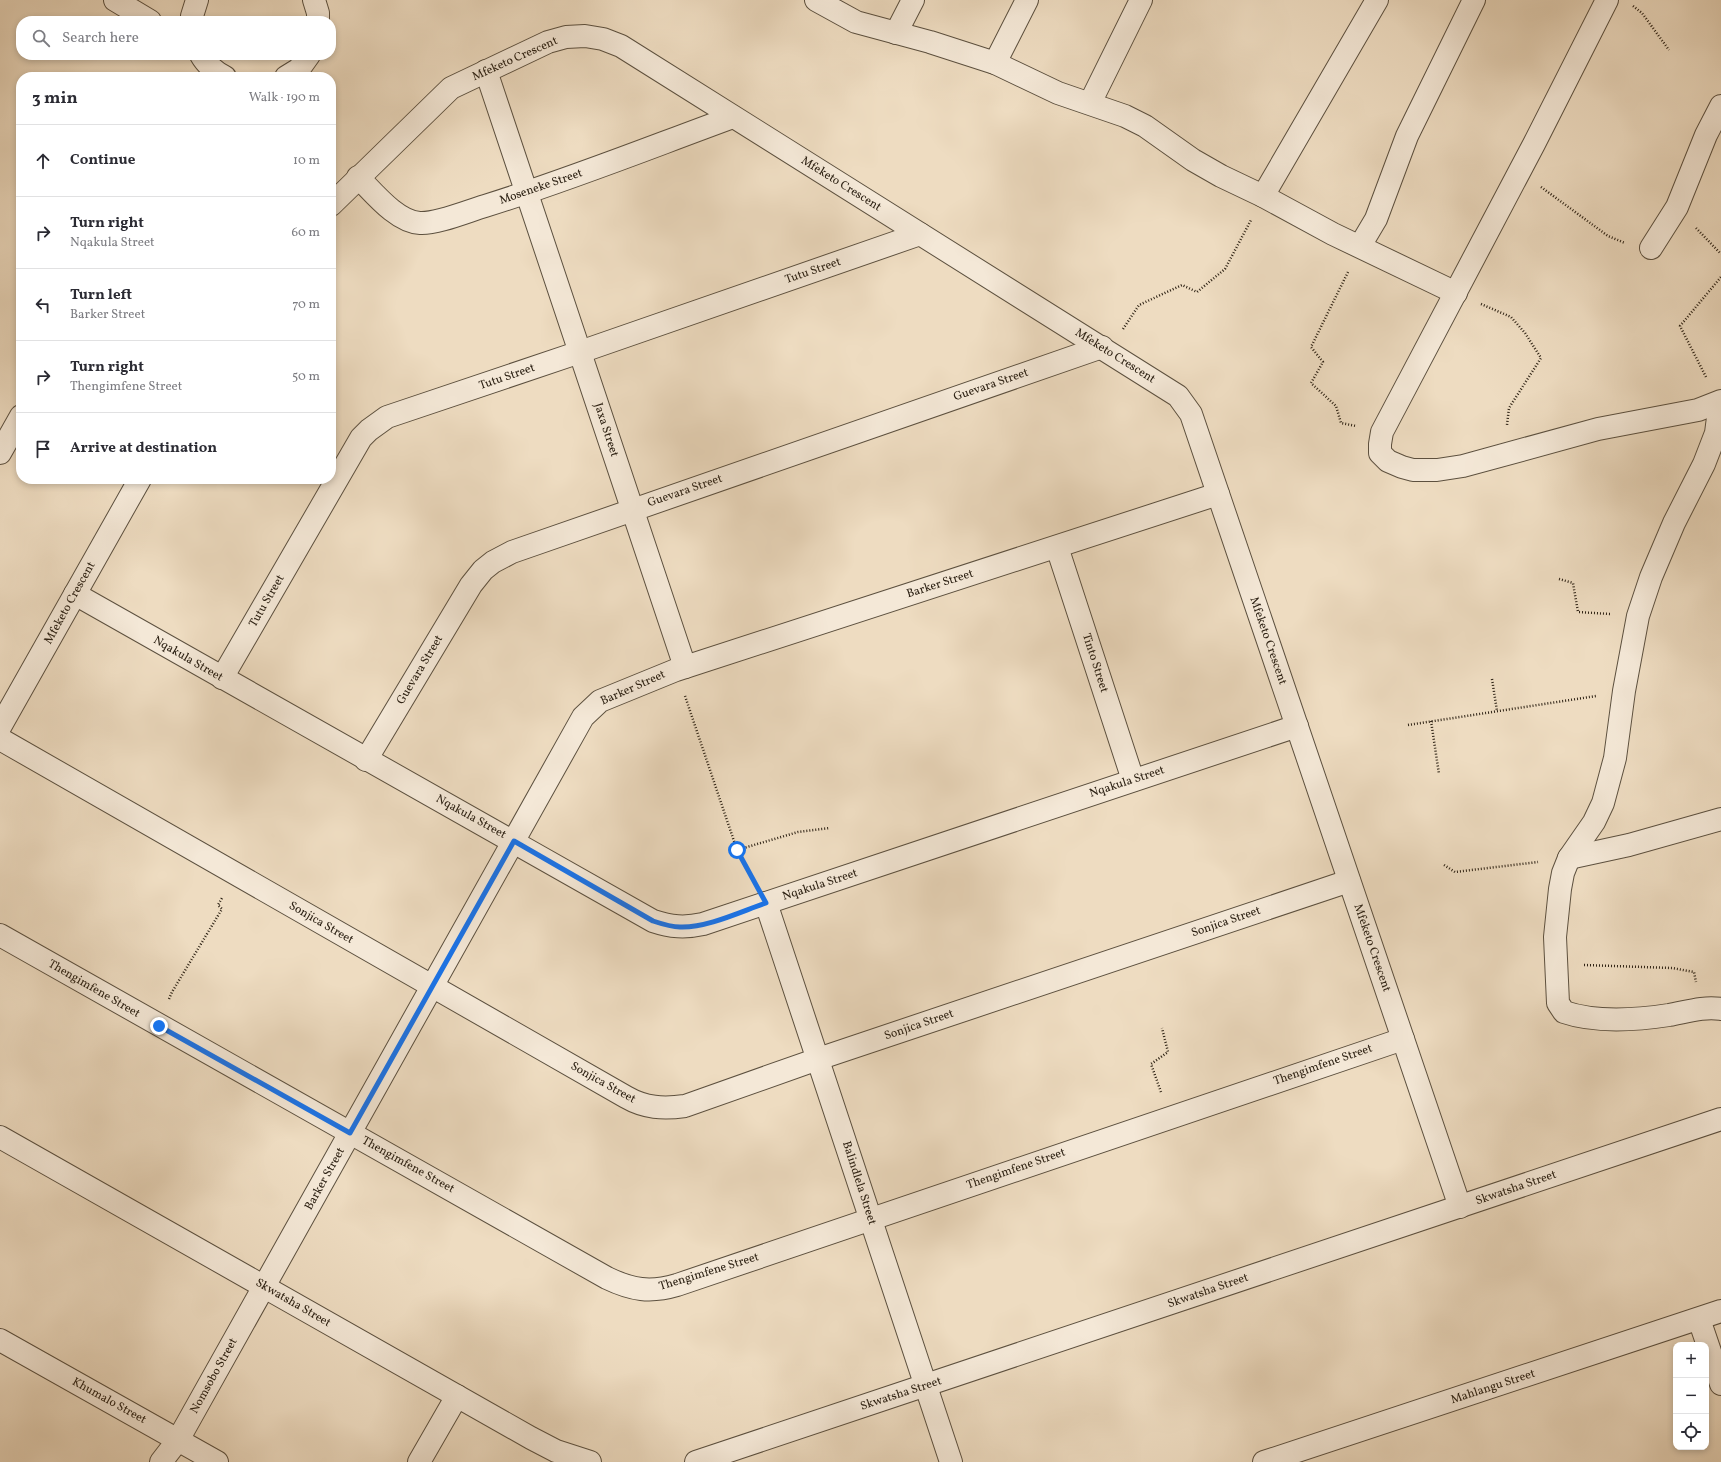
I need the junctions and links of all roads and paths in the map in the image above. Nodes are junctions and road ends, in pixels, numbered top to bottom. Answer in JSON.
{"nodes":[{"id":1,"x":115,"y":0,"type":"edge"},
{"id":2,"x":197,"y":0,"type":"edge"},
{"id":3,"x":816,"y":0,"type":"edge"},
{"id":4,"x":914,"y":0,"type":"edge"},
{"id":5,"x":1027,"y":0,"type":"edge"},
{"id":6,"x":1141,"y":0,"type":"edge"},
{"id":7,"x":1377,"y":0,"type":"edge"},
{"id":8,"x":1474,"y":0,"type":"edge"},
{"id":9,"x":1607,"y":0,"type":"edge"},
{"id":10,"x":1630,"y":4,"type":"dead end"},
{"id":11,"x":142,"y":16,"type":"edge"},
{"id":12,"x":192,"y":16,"type":"edge"},
{"id":13,"x":896,"y":34,"type":"junction"},
{"id":14,"x":1669,"y":50,"type":"dead end"},
{"id":15,"x":305,"y":60,"type":"edge"},
{"id":16,"x":995,"y":63,"type":"junction"},
{"id":17,"x":201,"y":64,"type":"edge"},
{"id":18,"x":486,"y":71,"type":"junction"},
{"id":19,"x":215,"y":72,"type":"edge"},
{"id":20,"x":294,"y":72,"type":"edge"},
{"id":21,"x":1090,"y":103,"type":"junction"},
{"id":22,"x":1721,"y":106,"type":"edge"},
{"id":23,"x":733,"y":117,"type":"junction"},
{"id":24,"x":1519,"y":172,"type":"junction"},
{"id":25,"x":358,"y":177,"type":"junction"},
{"id":26,"x":527,"y":193,"type":"junction"},
{"id":27,"x":1263,"y":196,"type":"junction"},
{"id":28,"x":336,"y":200,"type":"edge"},
{"id":29,"x":1677,"y":207,"type":"junction"},
{"id":30,"x":920,"y":234,"type":"junction"},
{"id":31,"x":1360,"y":246,"type":"junction"},
{"id":32,"x":1651,"y":248,"type":"joint"},
{"id":33,"x":1721,"y":254,"type":"edge"},
{"id":34,"x":1721,"y":277,"type":"edge"},
{"id":35,"x":1456,"y":293,"type":"junction"},
{"id":36,"x":1105,"y":349,"type":"junction"},
{"id":37,"x":580,"y":352,"type":"junction"},
{"id":38,"x":1720,"y":402,"type":"edge"},
{"id":39,"x":16,"y":425,"type":"edge"},
{"id":40,"x":1382,"y":432,"type":"junction"},
{"id":41,"x":1718,"y":435,"type":"edge"},
{"id":42,"x":0,"y":453,"type":"edge"},
{"id":43,"x":1502,"y":455,"type":"junction"},
{"id":44,"x":336,"y":483,"type":"edge"},
{"id":45,"x":137,"y":484,"type":"edge"},
{"id":46,"x":335,"y":484,"type":"edge"},
{"id":47,"x":1218,"y":494,"type":"junction"},
{"id":48,"x":632,"y":509,"type":"junction"},
{"id":49,"x":1057,"y":546,"type":"junction"},
{"id":50,"x":1559,"y":579,"type":"dead end"},
{"id":51,"x":75,"y":594,"type":"junction"},
{"id":52,"x":1638,"y":616,"type":"junction"},
{"id":53,"x":681,"y":668,"type":"junction"},
{"id":54,"x":222,"y":678,"type":"junction"},
{"id":55,"x":1492,"y":679,"type":"dead end"},
{"id":56,"x":1624,"y":691,"type":"junction"},
{"id":57,"x":1498,"y":711,"type":"junction"},
{"id":58,"x":1430,"y":721,"type":"junction"},
{"id":59,"x":1408,"y":725,"type":"dead end"},
{"id":60,"x":1297,"y":726,"type":"junction"},
{"id":61,"x":0,"y":727,"type":"edge"},
{"id":62,"x":0,"y":740,"type":"edge"},
{"id":63,"x":366,"y":760,"type":"junction"},
{"id":64,"x":1439,"y":774,"type":"dead end"},
{"id":65,"x":1133,"y":780,"type":"junction"},
{"id":66,"x":1721,"y":820,"type":"edge"},
{"id":67,"x":830,"y":828,"type":"dead end"},
{"id":68,"x":514,"y":841,"type":"junction"},
{"id":69,"x":737,"y":850,"type":"junction"},
{"id":70,"x":1569,"y":858,"type":"junction"},
{"id":71,"x":1444,"y":865,"type":"dead end"},
{"id":72,"x":236,"y":875,"type":"junction"},
{"id":73,"x":1349,"y":881,"type":"junction"},
{"id":74,"x":766,"y":903,"type":"junction"},
{"id":75,"x":0,"y":936,"type":"edge"},
{"id":76,"x":1556,"y":964,"type":"junction"},
{"id":77,"x":433,"y":987,"type":"junction"},
{"id":78,"x":1699,"y":1009,"type":"junction"},
{"id":79,"x":1721,"y":1009,"type":"edge"},
{"id":80,"x":159,"y":1026,"type":"junction"},
{"id":81,"x":1162,"y":1028,"type":"dead end"},
{"id":82,"x":1403,"y":1039,"type":"junction"},
{"id":83,"x":818,"y":1059,"type":"junction"},
{"id":84,"x":1169,"y":1117,"type":"junction"},
{"id":85,"x":1721,"y":1119,"type":"edge"},
{"id":86,"x":350,"y":1133,"type":"junction"},
{"id":87,"x":0,"y":1137,"type":"edge"},
{"id":88,"x":1460,"y":1207,"type":"junction"},
{"id":89,"x":871,"y":1219,"type":"junction"},
{"id":90,"x":264,"y":1287,"type":"junction"},
{"id":91,"x":1721,"y":1311,"type":"edge"},
{"id":92,"x":1699,"y":1319,"type":"junction"},
{"id":93,"x":0,"y":1340,"type":"edge"},
{"id":94,"x":1721,"y":1384,"type":"edge"},
{"id":95,"x":926,"y":1386,"type":"junction"},
{"id":96,"x":457,"y":1396,"type":"junction"},
{"id":97,"x":178,"y":1440,"type":"junction"},
{"id":98,"x":160,"y":1462,"type":"edge"},
{"id":99,"x":217,"y":1462,"type":"edge"},
{"id":100,"x":419,"y":1462,"type":"edge"},
{"id":101,"x":590,"y":1462,"type":"edge"},
{"id":102,"x":696,"y":1462,"type":"edge"},
{"id":103,"x":951,"y":1462,"type":"edge"},
{"id":104,"x":1264,"y":1462,"type":"edge"}],
"edges":[{"from":1,"to":11,"type":"street"},
{"from":2,"to":12,"type":"street"},
{"from":3,"to":13,"type":"street"},
{"from":4,"to":13,"type":"street"},
{"from":5,"to":16,"type":"street"},
{"from":6,"to":21,"type":"street"},
{"from":7,"to":27,"type":"street"},
{"from":8,"to":31,"type":"street"},
{"from":9,"to":24,"type":"street"},
{"from":10,"to":14,"type":"path"},
{"from":13,"to":16,"type":"street"},
{"from":15,"to":20,"type":"street"},
{"from":16,"to":21,"type":"street"},
{"from":17,"to":19,"type":"street"},
{"from":18,"to":23,"type":"street","name":"Mfeketo Crescent"},
{"from":18,"to":25,"type":"street","name":"Mfeketo Crescent"},
{"from":18,"to":26,"type":"street","name":"Jaxa Street"},
{"from":21,"to":27,"type":"street"},
{"from":22,"to":29,"type":"street"},
{"from":23,"to":26,"type":"street","name":"Moseneke Street"},
{"from":23,"to":30,"type":"street","name":"Mfeketo Crescent"},
{"from":24,"to":32,"type":"path"},
{"from":24,"to":35,"type":"street"},
{"from":25,"to":26,"type":"street","name":"Moseneke Street"},
{"from":25,"to":28,"type":"street","name":"Mfeketo Crescent"},
{"from":26,"to":37,"type":"street","name":"Jaxa Street"},
{"from":27,"to":31,"type":"street"},
{"from":27,"to":36,"type":"path"},
{"from":29,"to":32,"type":"street"},
{"from":29,"to":33,"type":"path"},
{"from":30,"to":36,"type":"street","name":"Mfeketo Crescent"},
{"from":30,"to":37,"type":"street","name":"Tutu Street"},
{"from":31,"to":35,"type":"street"},
{"from":31,"to":40,"type":"path"},
{"from":34,"to":38,"type":"path"},
{"from":35,"to":40,"type":"street"},
{"from":35,"to":43,"type":"path"},
{"from":36,"to":47,"type":"street","name":"Mfeketo Crescent"},
{"from":36,"to":48,"type":"street","name":"Guevara Street"},
{"from":37,"to":44,"type":"street","name":"Tutu Street"},
{"from":37,"to":48,"type":"street","name":"Jaxa Street"},
{"from":38,"to":41,"type":"street"},
{"from":38,"to":43,"type":"street"},
{"from":39,"to":42,"type":"street"},
{"from":40,"to":43,"type":"street"},
{"from":41,"to":52,"type":"street"},
{"from":45,"to":51,"type":"street","name":"Mfeketo Crescent"},
{"from":46,"to":54,"type":"street","name":"Tutu Street"},
{"from":47,"to":49,"type":"street","name":"Barker Street"},
{"from":47,"to":60,"type":"street","name":"Mfeketo Crescent"},
{"from":48,"to":53,"type":"street","name":"Jaxa Street"},
{"from":48,"to":63,"type":"street","name":"Guevara Street"},
{"from":49,"to":53,"type":"street","name":"Barker Street"},
{"from":49,"to":65,"type":"street","name":"Tinto Street"},
{"from":50,"to":52,"type":"path"},
{"from":51,"to":54,"type":"street","name":"Nqakula Street"},
{"from":51,"to":61,"type":"street","name":"Mfeketo Crescent"},
{"from":52,"to":56,"type":"street"},
{"from":53,"to":68,"type":"street","name":"Barker Street"},
{"from":53,"to":69,"type":"path"},
{"from":54,"to":63,"type":"street","name":"Nqakula Street"},
{"from":55,"to":57,"type":"path"},
{"from":56,"to":57,"type":"path"},
{"from":56,"to":70,"type":"street"},
{"from":57,"to":58,"type":"path"},
{"from":58,"to":59,"type":"path"},
{"from":58,"to":64,"type":"path"},
{"from":60,"to":65,"type":"street","name":"Nqakula Street"},
{"from":60,"to":73,"type":"street","name":"Mfeketo Crescent"},
{"from":62,"to":72,"type":"street","name":"Sonjica Street"},
{"from":63,"to":68,"type":"street","name":"Nqakula Street"},
{"from":65,"to":74,"type":"street","name":"Nqakula Street"},
{"from":66,"to":70,"type":"street"},
{"from":67,"to":69,"type":"path"},
{"from":68,"to":74,"type":"street","name":"Nqakula Street"},
{"from":68,"to":77,"type":"street","name":"Barker Street"},
{"from":69,"to":74,"type":"path"},
{"from":70,"to":71,"type":"path"},
{"from":70,"to":76,"type":"street"},
{"from":72,"to":77,"type":"street","name":"Sonjica Street"},
{"from":72,"to":80,"type":"path"},
{"from":73,"to":82,"type":"street","name":"Mfeketo Crescent"},
{"from":73,"to":83,"type":"street","name":"Sonjica Street"},
{"from":74,"to":83,"type":"street","name":"Balindlela Street"},
{"from":75,"to":80,"type":"street","name":"Thengimfene Street"},
{"from":76,"to":78,"type":"path"},
{"from":76,"to":78,"type":"street"},
{"from":77,"to":83,"type":"street","name":"Sonjica Street"},
{"from":77,"to":86,"type":"street","name":"Barker Street"},
{"from":78,"to":79,"type":"street"},
{"from":80,"to":86,"type":"street","name":"Thengimfene Street"},
{"from":81,"to":84,"type":"path"},
{"from":82,"to":84,"type":"street","name":"Thengimfene Street"},
{"from":82,"to":88,"type":"street","name":"Mfeketo Crescent"},
{"from":83,"to":89,"type":"street","name":"Balindlela Street"},
{"from":84,"to":89,"type":"street","name":"Thengimfene Street"},
{"from":85,"to":88,"type":"street","name":"Skwatsha Street"},
{"from":86,"to":89,"type":"street","name":"Thengimfene Street"},
{"from":86,"to":90,"type":"street","name":"Barker Street"},
{"from":87,"to":90,"type":"street","name":"Skwatsha Street"},
{"from":88,"to":95,"type":"street","name":"Skwatsha Street"},
{"from":89,"to":95,"type":"street","name":"Balindlela Street"},
{"from":90,"to":96,"type":"street","name":"Skwatsha Street"},
{"from":90,"to":97,"type":"street","name":"Nomsobo Street"},
{"from":91,"to":92,"type":"street","name":"Mahlangu Street"},
{"from":92,"to":94,"type":"street"},
{"from":92,"to":104,"type":"street","name":"Mahlangu Street"},
{"from":93,"to":97,"type":"street","name":"Khumalo Street"},
{"from":95,"to":102,"type":"street","name":"Skwatsha Street"},
{"from":95,"to":103,"type":"street","name":"Balindlela Street"},
{"from":96,"to":100,"type":"street"},
{"from":96,"to":101,"type":"street","name":"Skwatsha Street"},
{"from":97,"to":98,"type":"street","name":"Nomsobo Street"},
{"from":97,"to":99,"type":"street","name":"Khumalo Street"}]}
